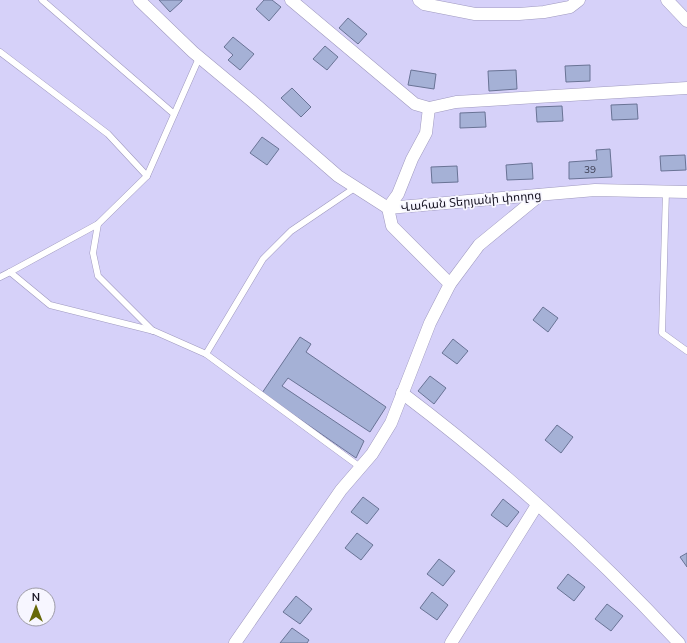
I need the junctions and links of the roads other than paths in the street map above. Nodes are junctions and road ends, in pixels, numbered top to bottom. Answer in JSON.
{"nodes":[{"id":1,"x":42,"y":0,"type":"edge"},
{"id":2,"x":139,"y":0,"type":"edge"},
{"id":3,"x":290,"y":0,"type":"edge"},
{"id":4,"x":419,"y":0,"type":"edge"},
{"id":5,"x":579,"y":0,"type":"edge"},
{"id":6,"x":668,"y":0,"type":"edge"},
{"id":7,"x":687,"y":21,"type":"edge"},
{"id":8,"x":0,"y":52,"type":"edge"},
{"id":9,"x":199,"y":58,"type":"junction"},
{"id":10,"x":687,"y":88,"type":"edge"},
{"id":11,"x":429,"y":108,"type":"junction"},
{"id":12,"x":174,"y":114,"type":"junction"},
{"id":13,"x":147,"y":176,"type":"junction"},
{"id":14,"x":356,"y":187,"type":"junction"},
{"id":15,"x":666,"y":191,"type":"junction"},
{"id":16,"x":687,"y":192,"type":"edge"},
{"id":17,"x":540,"y":195,"type":"junction"},
{"id":18,"x":388,"y":208,"type":"junction"},
{"id":19,"x":98,"y":224,"type":"junction"},
{"id":20,"x":10,"y":272,"type":"junction"},
{"id":21,"x":0,"y":277,"type":"edge"},
{"id":22,"x":450,"y":284,"type":"junction"},
{"id":23,"x":154,"y":332,"type":"junction"},
{"id":24,"x":687,"y":351,"type":"edge"},
{"id":25,"x":206,"y":354,"type":"junction"},
{"id":26,"x":402,"y":393,"type":"junction"},
{"id":27,"x":360,"y":467,"type":"junction"},
{"id":28,"x":537,"y":505,"type":"junction"},
{"id":29,"x":235,"y":643,"type":"edge"},
{"id":30,"x":451,"y":643,"type":"edge"},
{"id":31,"x":679,"y":643,"type":"edge"}],
"edges":[{"from":1,"to":12,"type":"lane"},
{"from":2,"to":9,"type":"street","name":"Վահան Տերյանի փողոց"},
{"from":3,"to":11,"type":"street"},
{"from":4,"to":5,"type":"street"},
{"from":6,"to":7,"type":"street"},
{"from":8,"to":13,"type":"lane"},
{"from":9,"to":12,"type":"lane"},
{"from":9,"to":14,"type":"street","name":"Վահան Տերյանի փողոց"},
{"from":10,"to":11,"type":"street"},
{"from":11,"to":18,"type":"street"},
{"from":12,"to":13,"type":"lane"},
{"from":13,"to":19,"type":"lane"},
{"from":14,"to":18,"type":"street","name":"Վահան Տերյանի փողոց"},
{"from":14,"to":25,"type":"lane"},
{"from":15,"to":16,"type":"street","name":"Վահան Տերյանի փողոց"},
{"from":15,"to":17,"type":"street","name":"Վահան Տերյանի փողոց"},
{"from":15,"to":24,"type":"lane"},
{"from":17,"to":18,"type":"street","name":"Վահան Տերյանի փողոց"},
{"from":17,"to":22,"type":"street"},
{"from":18,"to":22,"type":"street"},
{"from":19,"to":20,"type":"lane"},
{"from":19,"to":23,"type":"lane"},
{"from":20,"to":21,"type":"lane"},
{"from":20,"to":23,"type":"lane"},
{"from":22,"to":26,"type":"street"},
{"from":23,"to":25,"type":"lane"},
{"from":25,"to":27,"type":"lane"},
{"from":26,"to":27,"type":"street"},
{"from":26,"to":28,"type":"street"},
{"from":27,"to":29,"type":"street"},
{"from":28,"to":30,"type":"street"},
{"from":28,"to":31,"type":"street"}]}
